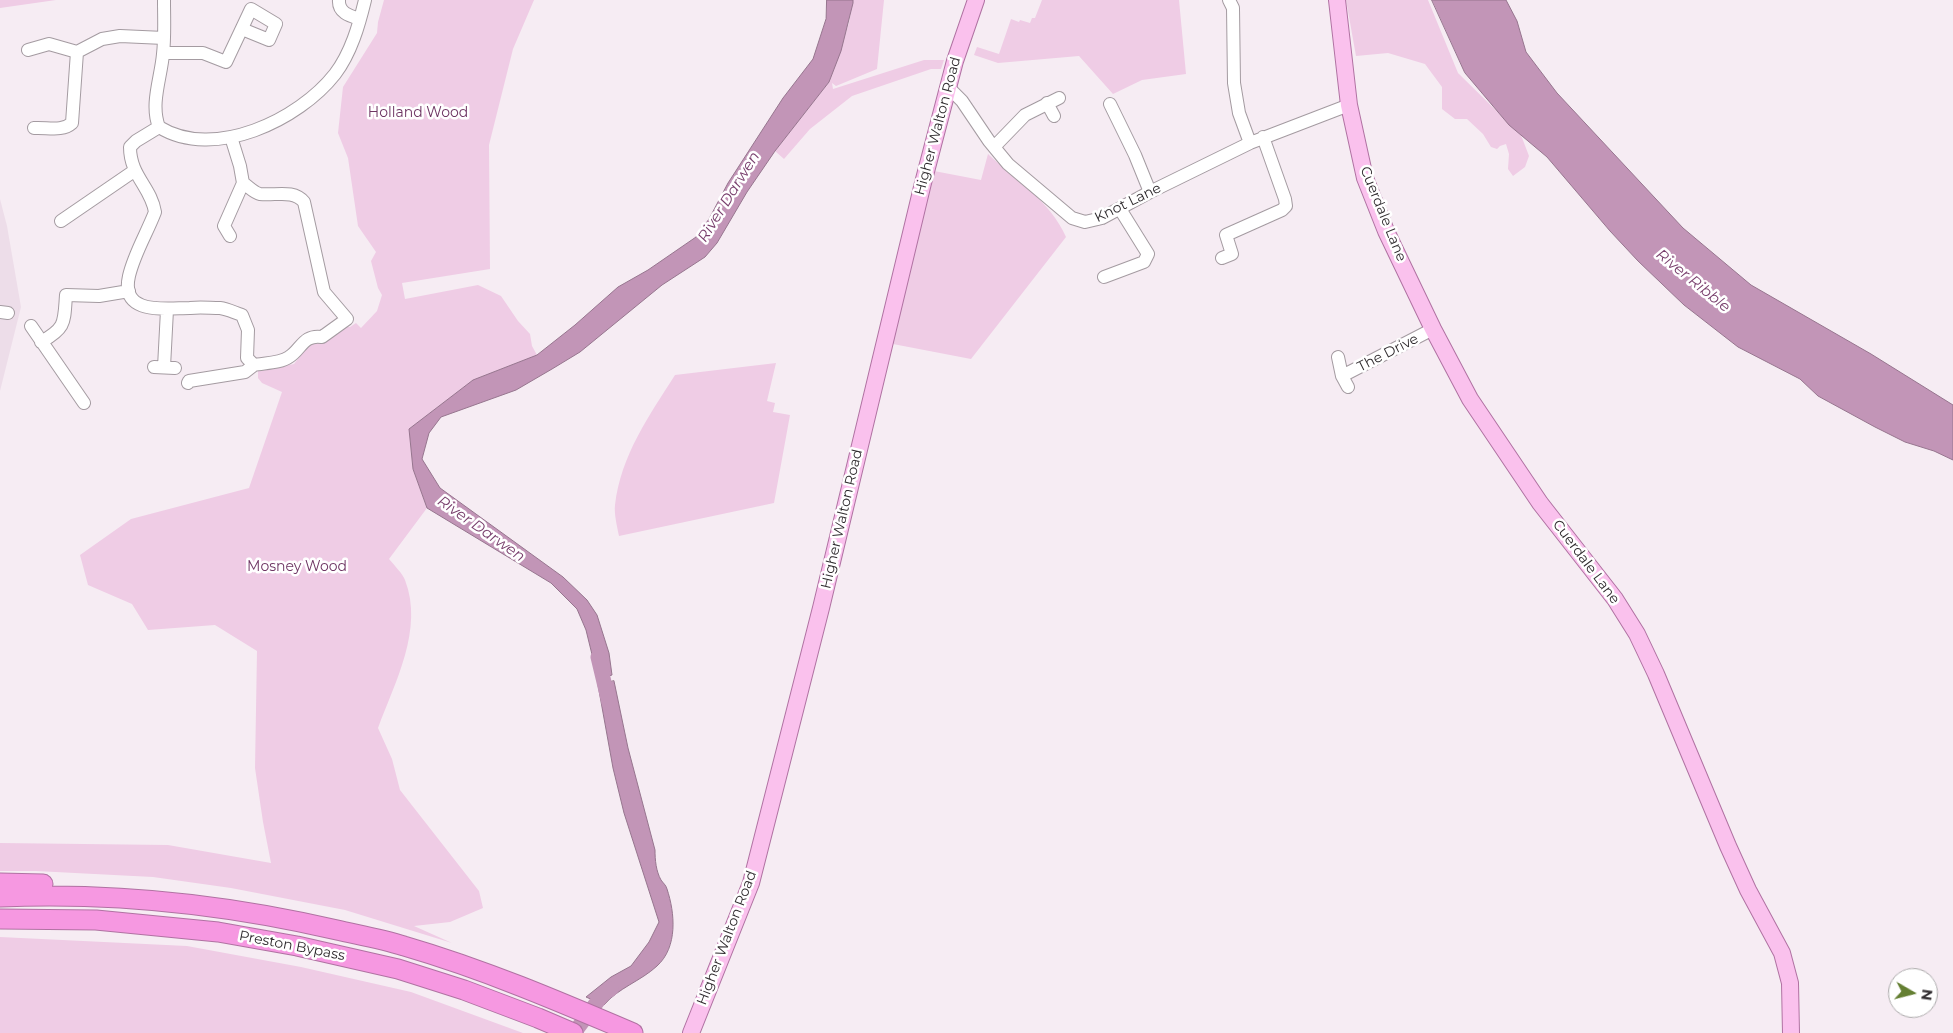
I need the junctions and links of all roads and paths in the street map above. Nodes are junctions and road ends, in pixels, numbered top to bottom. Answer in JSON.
{"nodes":[{"id":1,"x":164,"y":0,"type":"edge"},
{"id":2,"x":339,"y":0,"type":"edge"},
{"id":3,"x":365,"y":0,"type":"edge"},
{"id":4,"x":976,"y":0,"type":"edge"},
{"id":5,"x":1229,"y":0,"type":"edge"},
{"id":6,"x":1337,"y":0,"type":"edge"},
{"id":7,"x":360,"y":19,"type":"junction"},
{"id":8,"x":242,"y":28,"type":"dead end"},
{"id":9,"x":164,"y":38,"type":"junction"},
{"id":10,"x":28,"y":50,"type":"dead end"},
{"id":11,"x":77,"y":52,"type":"junction"},
{"id":12,"x":164,"y":53,"type":"junction"},
{"id":13,"x":948,"y":87,"type":"junction"},
{"id":14,"x":1059,"y":98,"type":"dead end"},
{"id":15,"x":1047,"y":104,"type":"junction"},
{"id":16,"x":1110,"y":104,"type":"dead end"},
{"id":17,"x":1349,"y":105,"type":"junction"},
{"id":18,"x":1054,"y":116,"type":"dead end"},
{"id":19,"x":159,"y":127,"type":"junction"},
{"id":20,"x":34,"y":128,"type":"dead end"},
{"id":21,"x":231,"y":137,"type":"junction"},
{"id":22,"x":1263,"y":137,"type":"junction"},
{"id":23,"x":1250,"y":143,"type":"junction"},
{"id":24,"x":994,"y":147,"type":"junction"},
{"id":25,"x":134,"y":171,"type":"junction"},
{"id":26,"x":243,"y":183,"type":"junction"},
{"id":27,"x":1150,"y":192,"type":"junction"},
{"id":28,"x":1120,"y":209,"type":"junction"},
{"id":29,"x":61,"y":221,"type":"dead end"},
{"id":30,"x":230,"y":236,"type":"dead end"},
{"id":31,"x":1222,"y":258,"type":"dead end"},
{"id":32,"x":1104,"y":277,"type":"dead end"},
{"id":33,"x":129,"y":291,"type":"junction"},
{"id":34,"x":167,"y":310,"type":"junction"},
{"id":35,"x":32,"y":326,"type":"dead end"},
{"id":36,"x":1433,"y":329,"type":"junction"},
{"id":37,"x":41,"y":342,"type":"junction"},
{"id":38,"x":1338,"y":357,"type":"dead end"},
{"id":39,"x":254,"y":364,"type":"junction"},
{"id":40,"x":165,"y":367,"type":"dead end"},
{"id":41,"x":188,"y":383,"type":"dead end"},
{"id":42,"x":84,"y":403,"type":"dead end"},
{"id":43,"x":0,"y":883,"type":"edge"},
{"id":44,"x":0,"y":897,"type":"edge"},
{"id":45,"x":0,"y":919,"type":"edge"},
{"id":46,"x":512,"y":983,"type":"junction"},
{"id":47,"x":573,"y":1033,"type":"edge"},
{"id":48,"x":633,"y":1033,"type":"edge"},
{"id":49,"x":691,"y":1033,"type":"edge"},
{"id":50,"x":1791,"y":1033,"type":"edge"}],
"edges":[{"from":1,"to":9,"type":"street"},
{"from":2,"to":7,"type":"street"},
{"from":3,"to":7,"type":"street"},
{"from":4,"to":13,"type":"main road","name":"Higher Walton Road"},
{"from":5,"to":23,"type":"street"},
{"from":6,"to":17,"type":"main road","name":"Cuerdale Lane"},
{"from":7,"to":21,"type":"street"},
{"from":8,"to":12,"type":"street"},
{"from":9,"to":11,"type":"street"},
{"from":9,"to":12,"type":"street"},
{"from":10,"to":11,"type":"street"},
{"from":11,"to":20,"type":"street"},
{"from":12,"to":19,"type":"street"},
{"from":13,"to":24,"type":"street","name":"Knot Lane"},
{"from":13,"to":49,"type":"main road","name":"Higher Walton Road"},
{"from":14,"to":15,"type":"street"},
{"from":15,"to":18,"type":"street"},
{"from":15,"to":24,"type":"street"},
{"from":16,"to":27,"type":"street"},
{"from":17,"to":22,"type":"street","name":"Knot Lane"},
{"from":17,"to":36,"type":"main road","name":"Cuerdale Lane"},
{"from":19,"to":21,"type":"street"},
{"from":19,"to":25,"type":"street"},
{"from":21,"to":26,"type":"street"},
{"from":22,"to":23,"type":"street","name":"Knot Lane"},
{"from":22,"to":31,"type":"street"},
{"from":23,"to":27,"type":"street","name":"Knot Lane"},
{"from":24,"to":28,"type":"street","name":"Knot Lane"},
{"from":25,"to":29,"type":"street"},
{"from":25,"to":33,"type":"street"},
{"from":26,"to":30,"type":"street"},
{"from":26,"to":39,"type":"street"},
{"from":27,"to":28,"type":"street","name":"Knot Lane"},
{"from":28,"to":32,"type":"street"},
{"from":33,"to":34,"type":"street"},
{"from":33,"to":37,"type":"street"},
{"from":34,"to":39,"type":"street"},
{"from":34,"to":40,"type":"street"},
{"from":35,"to":37,"type":"street"},
{"from":36,"to":38,"type":"street","name":"The Drive"},
{"from":36,"to":50,"type":"main road","name":"Cuerdale Lane"},
{"from":37,"to":42,"type":"street"},
{"from":39,"to":41,"type":"street"},
{"from":43,"to":46,"type":"highway"},
{"from":44,"to":46,"type":"highway"},
{"from":45,"to":47,"type":"highway","name":"Preston Bypass"},
{"from":46,"to":48,"type":"highway"}]}
